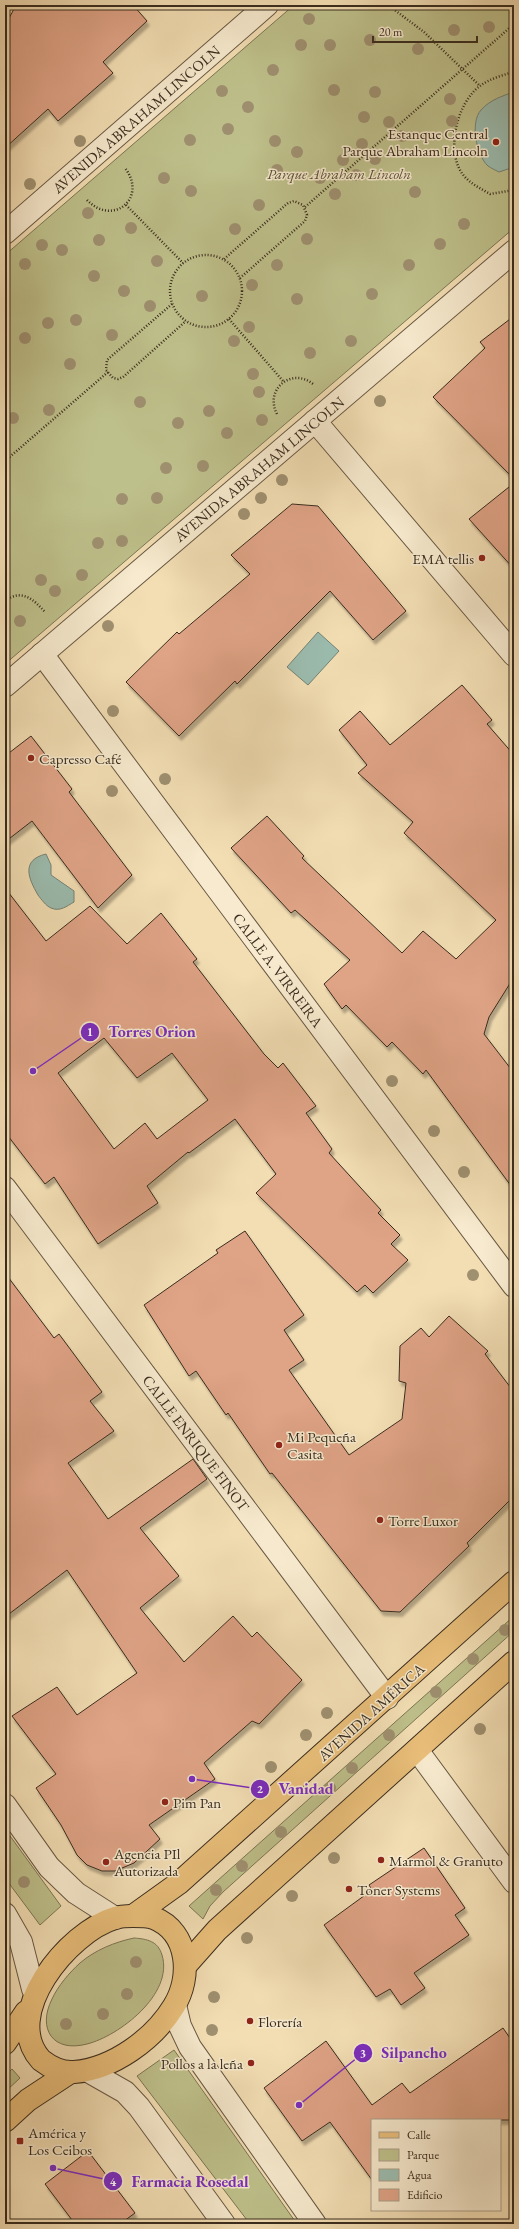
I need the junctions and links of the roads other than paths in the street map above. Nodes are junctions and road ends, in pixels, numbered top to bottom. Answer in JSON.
{"nodes":[{"id":1,"x":268,"y":5,"type":"edge"},
{"id":2,"x":5,"y":233,"type":"edge"},
{"id":3,"x":514,"y":251,"type":"edge"},
{"id":4,"x":315,"y":421,"type":"junction"},
{"id":5,"x":42,"y":654,"type":"junction"},
{"id":6,"x":514,"y":655,"type":"edge"},
{"id":7,"x":5,"y":686,"type":"edge"},
{"id":8,"x":5,"y":1188,"type":"edge"},
{"id":9,"x":514,"y":1286,"type":"edge"},
{"id":10,"x":514,"y":1582,"type":"edge"},
{"id":11,"x":514,"y":1662,"type":"edge"},
{"id":12,"x":387,"y":1698,"type":"junction"},
{"id":13,"x":417,"y":1750,"type":"junction"},
{"id":14,"x":5,"y":1805,"type":"edge"},
{"id":15,"x":514,"y":1882,"type":"edge"},
{"id":16,"x":5,"y":1914,"type":"edge"},
{"id":17,"x":124,"y":1917,"type":"junction"},
{"id":18,"x":186,"y":1965,"type":"junction"},
{"id":19,"x":33,"y":1988,"type":"junction"},
{"id":20,"x":175,"y":2005,"type":"junction"},
{"id":21,"x":26,"y":2012,"type":"junction"},
{"id":22,"x":5,"y":2043,"type":"edge"},
{"id":23,"x":79,"y":2072,"type":"junction"},
{"id":24,"x":5,"y":2120,"type":"edge"},
{"id":25,"x":224,"y":2224,"type":"edge"},
{"id":26,"x":315,"y":2224,"type":"edge"}],
"edges":[{"from":1,"to":2,"type":"street","name":"AVENIDA ABRAHAM LINCOLN"},
{"from":3,"to":4,"type":"street","name":"AVENIDA ABRAHAM LINCOLN"},
{"from":4,"to":5,"type":"street","name":"AVENIDA ABRAHAM LINCOLN"},
{"from":4,"to":6,"type":"street"},
{"from":5,"to":7,"type":"street","name":"AVENIDA ABRAHAM LINCOLN"},
{"from":5,"to":9,"type":"street","name":"CALLE A. VIRREIRA"},
{"from":8,"to":12,"type":"street","name":"CALLE ENRIQUE FINOT"},
{"from":10,"to":12,"type":"main road","name":"AVENIDA AMÉRICA"},
{"from":11,"to":13,"type":"main road"},
{"from":12,"to":17,"type":"main road","name":"AVENIDA AMÉRICA"},
{"from":13,"to":15,"type":"street"},
{"from":13,"to":18,"type":"main road"},
{"from":14,"to":17,"type":"street"},
{"from":16,"to":19,"type":"street"},
{"from":17,"to":18,"type":"main road"},
{"from":17,"to":19,"type":"main road","name":"AVENIDA AMÉRICA"},
{"from":18,"to":20,"type":"main road"},
{"from":19,"to":21,"type":"main road","name":"AVENIDA AMÉRICA"},
{"from":20,"to":23,"type":"main road"},
{"from":20,"to":26,"type":"street"},
{"from":21,"to":22,"type":"main road"},
{"from":21,"to":23,"type":"main road"},
{"from":23,"to":24,"type":"main road"},
{"from":23,"to":25,"type":"street"}]}
